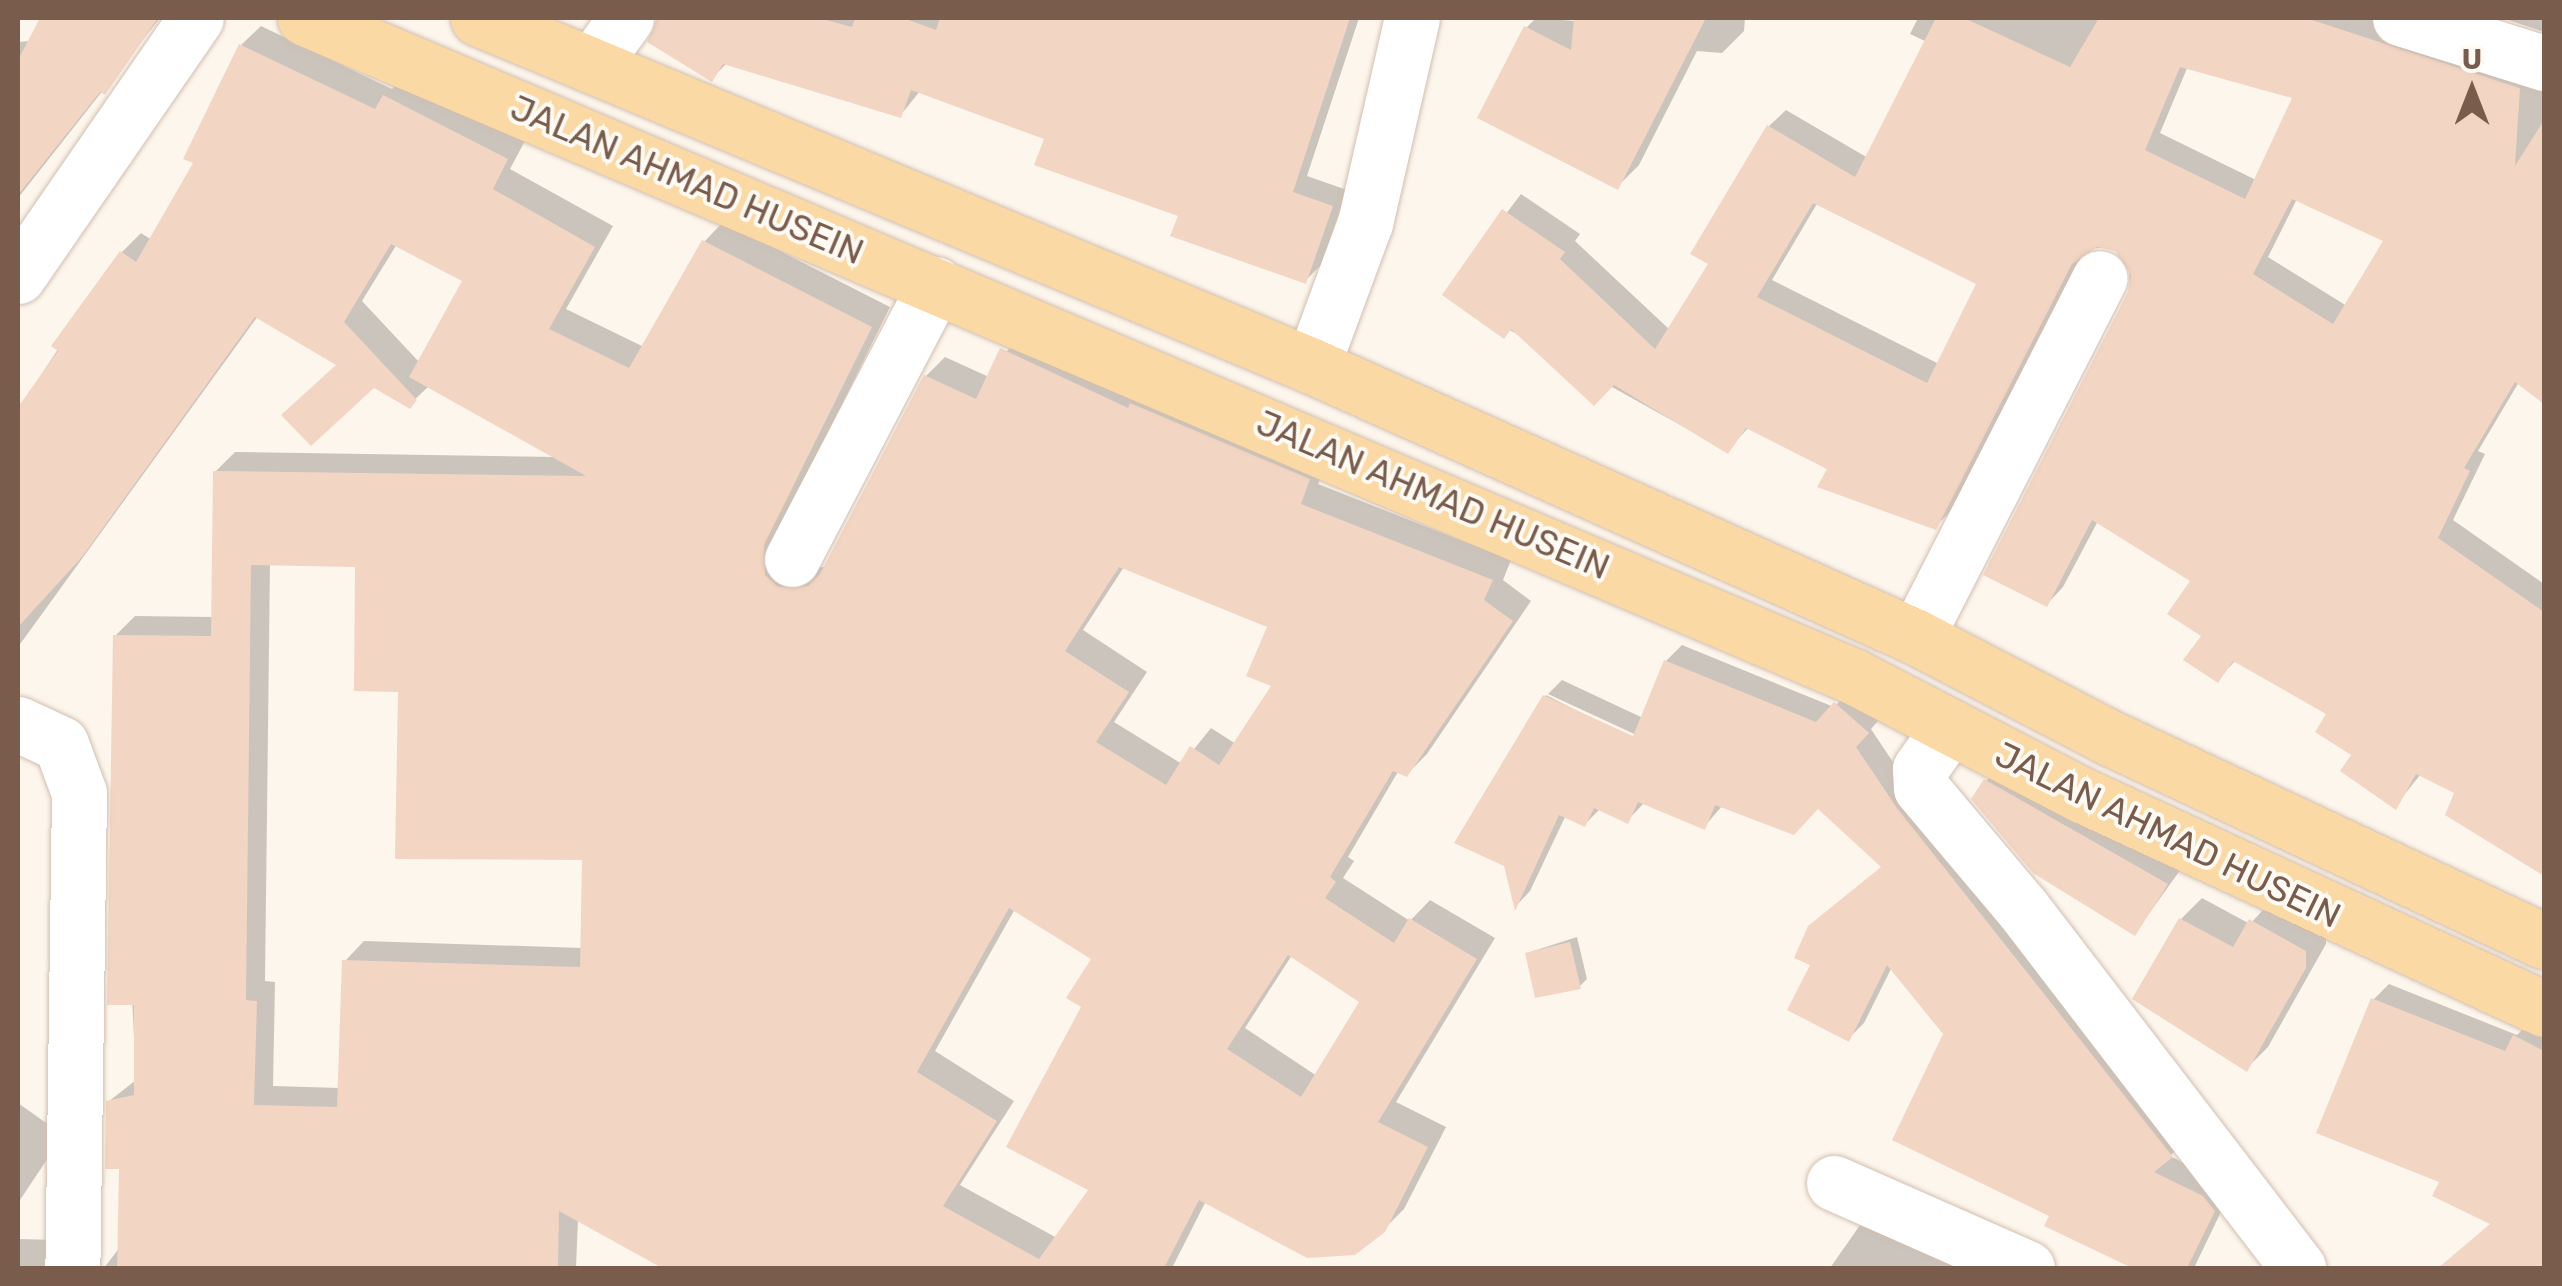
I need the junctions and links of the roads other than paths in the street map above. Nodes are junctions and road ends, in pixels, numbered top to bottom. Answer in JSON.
{"nodes":[{"id":1,"x":196,"y":18,"type":"edge"},
{"id":2,"x":304,"y":18,"type":"edge"},
{"id":3,"x":478,"y":18,"type":"edge"},
{"id":4,"x":626,"y":18,"type":"edge"},
{"id":5,"x":1412,"y":18,"type":"edge"},
{"id":6,"x":2400,"y":18,"type":"edge"},
{"id":7,"x":2544,"y":63,"type":"edge"},
{"id":8,"x":592,"y":65,"type":"junction"},
{"id":9,"x":915,"y":199,"type":"junction"},
{"id":10,"x":911,"y":275,"type":"junction"},
{"id":11,"x":18,"y":276,"type":"edge"},
{"id":12,"x":2100,"y":278,"type":"dead end"},
{"id":13,"x":1312,"y":366,"type":"junction"},
{"id":14,"x":792,"y":559,"type":"dead end"},
{"id":15,"x":1916,"y":637,"type":"junction"},
{"id":16,"x":18,"y":724,"type":"edge"},
{"id":17,"x":1948,"y":729,"type":"junction"},
{"id":18,"x":2544,"y":941,"type":"edge"},
{"id":19,"x":2544,"y":1008,"type":"edge"},
{"id":20,"x":1834,"y":1183,"type":"dead end"},
{"id":21,"x":72,"y":1268,"type":"edge"},
{"id":22,"x":2027,"y":1268,"type":"edge"},
{"id":23,"x":2298,"y":1268,"type":"edge"}],
"edges":[{"from":1,"to":11,"type":"street"},
{"from":2,"to":10,"type":"main road","name":"JALAN AHMAD HUSEIN"},
{"from":3,"to":8,"type":"main road","name":"JALAN AHMAD HUSEIN"},
{"from":4,"to":8,"type":"street"},
{"from":5,"to":13,"type":"street"},
{"from":6,"to":7,"type":"street"},
{"from":8,"to":9,"type":"main road","name":"JALAN AHMAD HUSEIN"},
{"from":9,"to":10,"type":"main road"},
{"from":9,"to":13,"type":"main road","name":"JALAN AHMAD HUSEIN"},
{"from":10,"to":14,"type":"street"},
{"from":10,"to":17,"type":"main road","name":"JALAN AHMAD HUSEIN"},
{"from":12,"to":15,"type":"street"},
{"from":13,"to":15,"type":"main road","name":"JALAN AHMAD HUSEIN"},
{"from":15,"to":18,"type":"main road","name":"JALAN AHMAD HUSEIN"},
{"from":16,"to":21,"type":"street"},
{"from":17,"to":19,"type":"main road","name":"JALAN AHMAD HUSEIN"},
{"from":17,"to":23,"type":"street"},
{"from":20,"to":22,"type":"street"}]}
